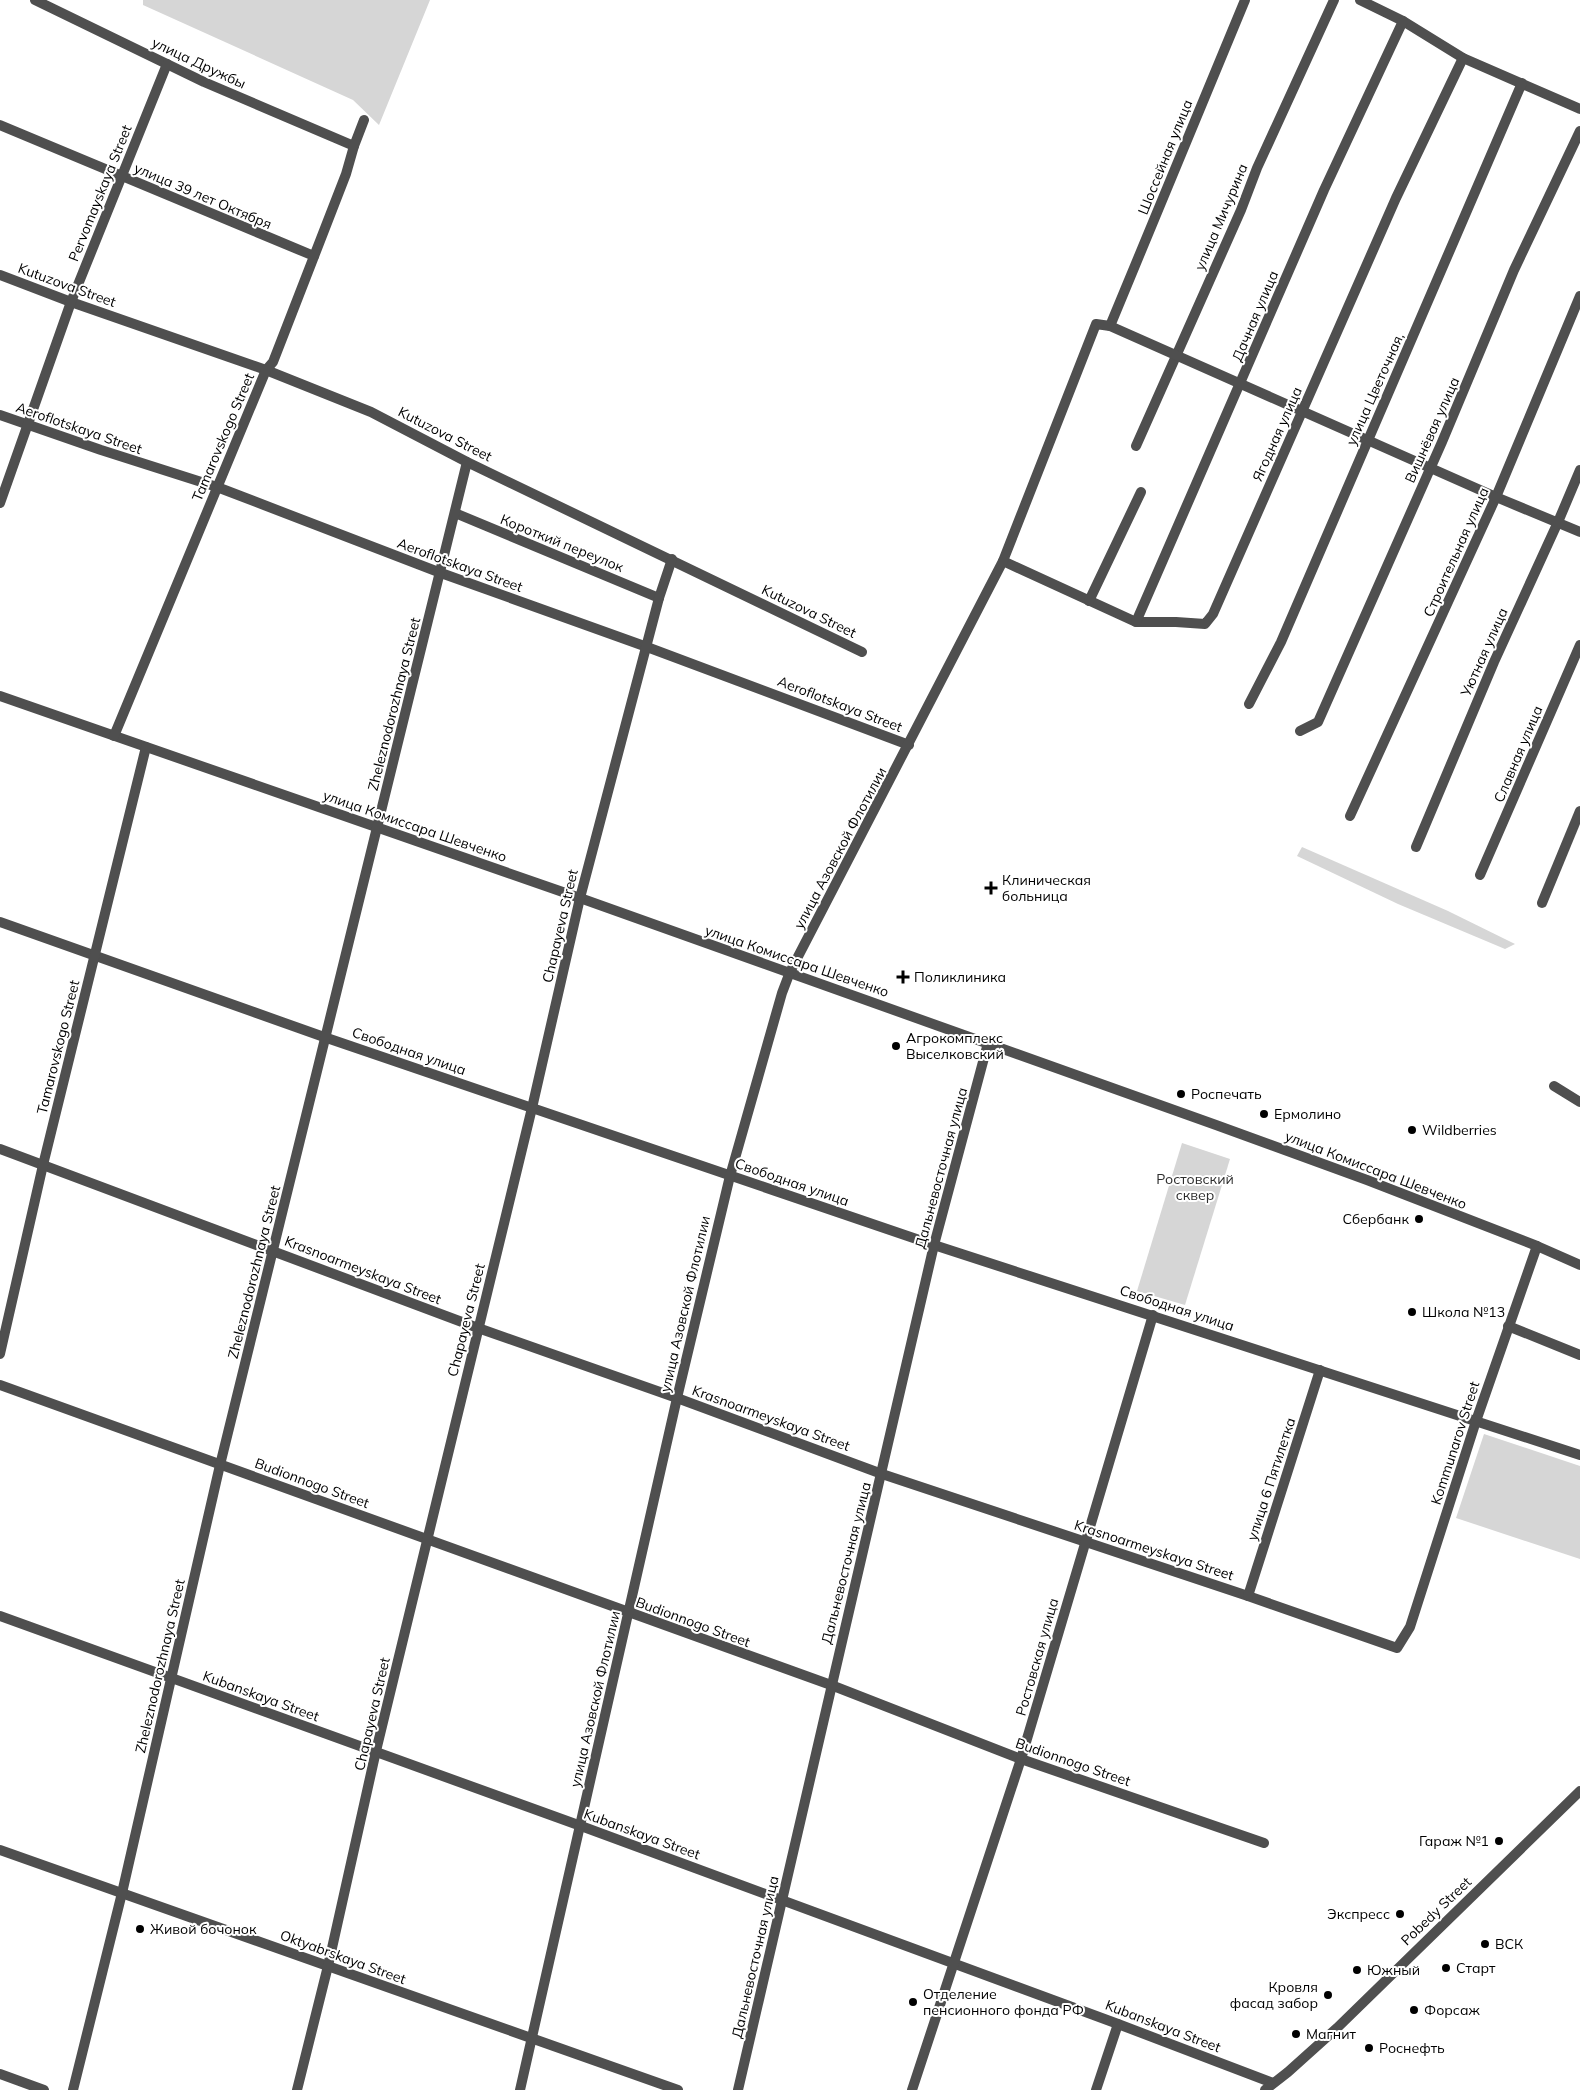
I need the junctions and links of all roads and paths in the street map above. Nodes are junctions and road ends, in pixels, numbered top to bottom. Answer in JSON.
{"nodes":[{"id":1,"x":35,"y":0,"type":"edge"},
{"id":2,"x":1245,"y":0,"type":"edge"},
{"id":3,"x":1334,"y":0,"type":"edge"},
{"id":4,"x":1360,"y":0,"type":"edge"},
{"id":5,"x":1402,"y":22,"type":"junction"},
{"id":6,"x":1463,"y":58,"type":"junction"},
{"id":7,"x":167,"y":64,"type":"junction"},
{"id":8,"x":1522,"y":83,"type":"junction"},
{"id":9,"x":1580,"y":109,"type":"edge"},
{"id":10,"x":364,"y":120,"type":"dead end"},
{"id":11,"x":0,"y":125,"type":"edge"},
{"id":12,"x":1580,"y":130,"type":"edge"},
{"id":13,"x":354,"y":146,"type":"junction"},
{"id":14,"x":122,"y":176,"type":"junction"},
{"id":15,"x":314,"y":256,"type":"junction"},
{"id":16,"x":0,"y":275,"type":"edge"},
{"id":17,"x":1580,"y":296,"type":"edge"},
{"id":18,"x":71,"y":302,"type":"junction"},
{"id":19,"x":1110,"y":326,"type":"junction"},
{"id":20,"x":1177,"y":355,"type":"junction"},
{"id":21,"x":266,"y":370,"type":"junction"},
{"id":22,"x":1240,"y":384,"type":"junction"},
{"id":23,"x":1302,"y":411,"type":"junction"},
{"id":24,"x":0,"y":415,"type":"edge"},
{"id":25,"x":27,"y":425,"type":"junction"},
{"id":26,"x":1367,"y":439,"type":"junction"},
{"id":27,"x":1136,"y":446,"type":"dead end"},
{"id":28,"x":467,"y":462,"type":"junction"},
{"id":29,"x":1430,"y":468,"type":"junction"},
{"id":30,"x":1580,"y":470,"type":"edge"},
{"id":31,"x":217,"y":488,"type":"junction"},
{"id":32,"x":1141,"y":492,"type":"dead end"},
{"id":33,"x":1496,"y":497,"type":"junction"},
{"id":34,"x":0,"y":503,"type":"edge"},
{"id":35,"x":455,"y":513,"type":"junction"},
{"id":36,"x":1558,"y":522,"type":"junction"},
{"id":37,"x":1580,"y":532,"type":"edge"},
{"id":38,"x":672,"y":559,"type":"junction"},
{"id":39,"x":1001,"y":564,"type":"junction"},
{"id":40,"x":441,"y":573,"type":"junction"},
{"id":41,"x":659,"y":598,"type":"junction"},
{"id":42,"x":1089,"y":601,"type":"junction"},
{"id":43,"x":1136,"y":622,"type":"junction"},
{"id":44,"x":1580,"y":645,"type":"edge"},
{"id":45,"x":647,"y":647,"type":"junction"},
{"id":46,"x":862,"y":652,"type":"dead end"},
{"id":47,"x":0,"y":696,"type":"edge"},
{"id":48,"x":1249,"y":704,"type":"dead end"},
{"id":49,"x":1300,"y":731,"type":"dead end"},
{"id":50,"x":114,"y":736,"type":"junction"},
{"id":51,"x":909,"y":745,"type":"junction"},
{"id":52,"x":146,"y":747,"type":"junction"},
{"id":53,"x":1580,"y":810,"type":"edge"},
{"id":54,"x":1350,"y":816,"type":"dead end"},
{"id":55,"x":377,"y":827,"type":"junction"},
{"id":56,"x":1416,"y":847,"type":"dead end"},
{"id":57,"x":1480,"y":875,"type":"dead end"},
{"id":58,"x":580,"y":898,"type":"junction"},
{"id":59,"x":1542,"y":903,"type":"dead end"},
{"id":60,"x":0,"y":922,"type":"edge"},
{"id":61,"x":95,"y":955,"type":"junction"},
{"id":62,"x":790,"y":972,"type":"junction"},
{"id":63,"x":324,"y":1038,"type":"junction"},
{"id":64,"x":988,"y":1043,"type":"junction"},
{"id":65,"x":1554,"y":1086,"type":"dead end"},
{"id":66,"x":1580,"y":1102,"type":"edge"},
{"id":67,"x":532,"y":1108,"type":"junction"},
{"id":68,"x":0,"y":1149,"type":"edge"},
{"id":69,"x":43,"y":1164,"type":"junction"},
{"id":70,"x":730,"y":1176,"type":"junction"},
{"id":71,"x":934,"y":1245,"type":"junction"},
{"id":72,"x":1537,"y":1246,"type":"junction"},
{"id":73,"x":274,"y":1251,"type":"junction"},
{"id":74,"x":1580,"y":1265,"type":"edge"},
{"id":75,"x":1153,"y":1315,"type":"junction"},
{"id":76,"x":1508,"y":1326,"type":"junction"},
{"id":77,"x":478,"y":1328,"type":"junction"},
{"id":78,"x":0,"y":1354,"type":"edge"},
{"id":79,"x":1580,"y":1355,"type":"edge"},
{"id":80,"x":1320,"y":1370,"type":"junction"},
{"id":81,"x":0,"y":1385,"type":"edge"},
{"id":82,"x":677,"y":1398,"type":"junction"},
{"id":83,"x":1476,"y":1421,"type":"junction"},
{"id":84,"x":1580,"y":1454,"type":"edge"},
{"id":85,"x":220,"y":1465,"type":"junction"},
{"id":86,"x":882,"y":1474,"type":"junction"},
{"id":87,"x":428,"y":1539,"type":"junction"},
{"id":88,"x":1085,"y":1541,"type":"junction"},
{"id":89,"x":1248,"y":1596,"type":"junction"},
{"id":90,"x":629,"y":1614,"type":"junction"},
{"id":91,"x":0,"y":1616,"type":"edge"},
{"id":92,"x":1397,"y":1648,"type":"joint"},
{"id":93,"x":172,"y":1678,"type":"junction"},
{"id":94,"x":831,"y":1686,"type":"junction"},
{"id":95,"x":376,"y":1751,"type":"junction"},
{"id":96,"x":1021,"y":1759,"type":"junction"},
{"id":97,"x":1580,"y":1791,"type":"edge"},
{"id":98,"x":580,"y":1826,"type":"junction"},
{"id":99,"x":1264,"y":1844,"type":"dead end"},
{"id":100,"x":0,"y":1850,"type":"edge"},
{"id":101,"x":122,"y":1893,"type":"junction"},
{"id":102,"x":783,"y":1901,"type":"junction"},
{"id":103,"x":954,"y":1963,"type":"junction"},
{"id":104,"x":328,"y":1966,"type":"junction"},
{"id":105,"x":1118,"y":2024,"type":"junction"},
{"id":106,"x":532,"y":2039,"type":"junction"},
{"id":107,"x":0,"y":2074,"type":"edge"},
{"id":108,"x":1271,"y":2088,"type":"edge"},
{"id":109,"x":44,"y":2090,"type":"edge"},
{"id":110,"x":73,"y":2090,"type":"edge"},
{"id":111,"x":297,"y":2090,"type":"edge"},
{"id":112,"x":520,"y":2090,"type":"edge"},
{"id":113,"x":678,"y":2090,"type":"edge"},
{"id":114,"x":738,"y":2090,"type":"edge"},
{"id":115,"x":912,"y":2090,"type":"edge"},
{"id":116,"x":1096,"y":2090,"type":"edge"}],
"edges":[{"from":1,"to":7,"type":"street","name":"улица Дружбы"},
{"from":2,"to":19,"type":"street","name":"Шоссейная улица"},
{"from":3,"to":20,"type":"street","name":"улица Мичурина"},
{"from":4,"to":5,"type":"street"},
{"from":5,"to":6,"type":"street"},
{"from":5,"to":22,"type":"street","name":"Дачная улица"},
{"from":6,"to":8,"type":"street"},
{"from":6,"to":23,"type":"street","name":"Ягодная улица"},
{"from":7,"to":13,"type":"street","name":"улица Дружбы"},
{"from":7,"to":14,"type":"street","name":"Pervomayskaya Street"},
{"from":8,"to":9,"type":"street"},
{"from":8,"to":26,"type":"street","name":"улица Цветочная,"},
{"from":10,"to":13,"type":"street","name":"Tamarovskogo Street"},
{"from":11,"to":14,"type":"street","name":"улица 39 лет Октября"},
{"from":12,"to":29,"type":"street","name":"Вишнёвая улица"},
{"from":13,"to":15,"type":"street","name":"Tamarovskogo Street"},
{"from":14,"to":15,"type":"street","name":"улица 39 лет Октября"},
{"from":14,"to":18,"type":"street","name":"Pervomayskaya Street"},
{"from":15,"to":21,"type":"street","name":"Tamarovskogo Street"},
{"from":16,"to":18,"type":"street","name":"Kutuzova Street"},
{"from":17,"to":33,"type":"street","name":"Строительная улица"},
{"from":18,"to":21,"type":"street","name":"Kutuzova Street"},
{"from":18,"to":25,"type":"street","name":"Pervomayskaya Street"},
{"from":19,"to":20,"type":"street"},
{"from":19,"to":39,"type":"street"},
{"from":20,"to":22,"type":"street"},
{"from":20,"to":27,"type":"street","name":"улица Мичурина"},
{"from":21,"to":28,"type":"street","name":"Kutuzova Street"},
{"from":21,"to":31,"type":"street","name":"Tamarovskogo Street"},
{"from":22,"to":23,"type":"street"},
{"from":22,"to":43,"type":"street","name":"Дачная улица"},
{"from":23,"to":26,"type":"street"},
{"from":23,"to":43,"type":"street","name":"Ягодная улица"},
{"from":24,"to":25,"type":"street","name":"Aeroflotskaya Street"},
{"from":25,"to":31,"type":"street","name":"Aeroflotskaya Street"},
{"from":25,"to":34,"type":"street","name":"Pervomayskaya Street"},
{"from":26,"to":29,"type":"street"},
{"from":26,"to":48,"type":"street","name":"улица Цветочная,"},
{"from":28,"to":35,"type":"street","name":"Zheleznodorozhnaya Street"},
{"from":28,"to":38,"type":"street","name":"Kutuzova Street"},
{"from":29,"to":33,"type":"street"},
{"from":29,"to":49,"type":"street","name":"Вишнёвая улица"},
{"from":30,"to":36,"type":"street","name":"Уютная улица"},
{"from":31,"to":40,"type":"street","name":"Aeroflotskaya Street"},
{"from":31,"to":50,"type":"street","name":"Tamarovskogo Street"},
{"from":32,"to":42,"type":"street"},
{"from":33,"to":36,"type":"street"},
{"from":33,"to":54,"type":"street","name":"Строительная улица"},
{"from":35,"to":40,"type":"street","name":"Zheleznodorozhnaya Street"},
{"from":35,"to":41,"type":"street","name":"Короткий переулок"},
{"from":36,"to":37,"type":"street"},
{"from":36,"to":56,"type":"street","name":"Уютная улица"},
{"from":38,"to":41,"type":"street","name":"Chapayeva Street"},
{"from":38,"to":46,"type":"street","name":"Kutuzova Street"},
{"from":39,"to":42,"type":"street","name":"Ягодная улица"},
{"from":39,"to":51,"type":"street","name":"улица Азовской Флотилии"},
{"from":40,"to":45,"type":"street","name":"Aeroflotskaya Street"},
{"from":40,"to":55,"type":"street","name":"Zheleznodorozhnaya Street"},
{"from":41,"to":45,"type":"street","name":"Chapayeva Street"},
{"from":42,"to":43,"type":"street","name":"Ягодная улица"},
{"from":44,"to":57,"type":"street","name":"Славная улица"},
{"from":45,"to":51,"type":"street","name":"Aeroflotskaya Street"},
{"from":45,"to":58,"type":"street","name":"Chapayeva Street"},
{"from":47,"to":50,"type":"street","name":"улица Комиссара Шевченко"},
{"from":50,"to":52,"type":"street","name":"улица Комиссара Шевченко"},
{"from":51,"to":62,"type":"street","name":"улица Азовской Флотилии"},
{"from":52,"to":55,"type":"street","name":"улица Комиссара Шевченко"},
{"from":52,"to":61,"type":"street","name":"Tamarovskogo Street"},
{"from":53,"to":59,"type":"street"},
{"from":55,"to":58,"type":"street","name":"улица Комиссара Шевченко"},
{"from":55,"to":63,"type":"street","name":"Zheleznodorozhnaya Street"},
{"from":58,"to":62,"type":"street","name":"улица Комиссара Шевченко"},
{"from":58,"to":67,"type":"street","name":"Chapayeva Street"},
{"from":60,"to":61,"type":"street","name":"Свободная улица"},
{"from":61,"to":63,"type":"street","name":"Свободная улица"},
{"from":61,"to":69,"type":"street","name":"Tamarovskogo Street"},
{"from":62,"to":64,"type":"street","name":"улица Комиссара Шевченко"},
{"from":62,"to":70,"type":"street","name":"улица Азовской Флотилии"},
{"from":63,"to":67,"type":"street","name":"Свободная улица"},
{"from":63,"to":73,"type":"street","name":"Zheleznodorozhnaya Street"},
{"from":64,"to":71,"type":"street","name":"Дальневосточная улица"},
{"from":64,"to":72,"type":"street","name":"улица Комиссара Шевченко"},
{"from":65,"to":66,"type":"street"},
{"from":67,"to":70,"type":"street","name":"Свободная улица"},
{"from":67,"to":77,"type":"street","name":"Chapayeva Street"},
{"from":68,"to":69,"type":"street","name":"Krasnoarmeyskaya Street"},
{"from":69,"to":73,"type":"street","name":"Krasnoarmeyskaya Street"},
{"from":69,"to":78,"type":"street","name":"Tamarovskogo Street"},
{"from":70,"to":71,"type":"street","name":"Свободная улица"},
{"from":70,"to":82,"type":"street","name":"улица Азовской Флотилии"},
{"from":71,"to":75,"type":"street","name":"Свободная улица"},
{"from":71,"to":86,"type":"street","name":"Дальневосточная улица"},
{"from":72,"to":74,"type":"street","name":"улица Комиссара Шевченко"},
{"from":72,"to":76,"type":"street","name":"Kommunarov Street"},
{"from":73,"to":77,"type":"street","name":"Krasnoarmeyskaya Street"},
{"from":73,"to":85,"type":"street","name":"Zheleznodorozhnaya Street"},
{"from":75,"to":80,"type":"street","name":"Свободная улица"},
{"from":75,"to":88,"type":"street","name":"Ростовская улица"},
{"from":76,"to":79,"type":"street"},
{"from":76,"to":83,"type":"street","name":"Kommunarov Street"},
{"from":77,"to":82,"type":"street","name":"Krasnoarmeyskaya Street"},
{"from":77,"to":87,"type":"street","name":"Chapayeva Street"},
{"from":80,"to":83,"type":"street","name":"Свободная улица"},
{"from":80,"to":89,"type":"street","name":"улица 6 Пятилетка"},
{"from":81,"to":85,"type":"street","name":"Budionnogo Street"},
{"from":82,"to":86,"type":"street","name":"Krasnoarmeyskaya Street"},
{"from":82,"to":90,"type":"street","name":"улица Азовской Флотилии"},
{"from":83,"to":84,"type":"street","name":"Свободная улица"},
{"from":83,"to":92,"type":"street","name":"Kommunarov Street"},
{"from":85,"to":87,"type":"street","name":"Budionnogo Street"},
{"from":85,"to":93,"type":"street","name":"Zheleznodorozhnaya Street"},
{"from":86,"to":88,"type":"street","name":"Krasnoarmeyskaya Street"},
{"from":86,"to":94,"type":"street","name":"Дальневосточная улица"},
{"from":87,"to":90,"type":"street","name":"Budionnogo Street"},
{"from":87,"to":95,"type":"street","name":"Chapayeva Street"},
{"from":88,"to":89,"type":"street","name":"Krasnoarmeyskaya Street"},
{"from":88,"to":96,"type":"street","name":"Ростовская улица"},
{"from":89,"to":92,"type":"street","name":"Krasnoarmeyskaya Street"},
{"from":90,"to":94,"type":"street","name":"Budionnogo Street"},
{"from":90,"to":98,"type":"street","name":"улица Азовской Флотилии"},
{"from":91,"to":93,"type":"street","name":"Kubanskaya Street"},
{"from":93,"to":95,"type":"street","name":"Kubanskaya Street"},
{"from":93,"to":101,"type":"street","name":"Zheleznodorozhnaya Street"},
{"from":94,"to":96,"type":"street","name":"Budionnogo Street"},
{"from":94,"to":102,"type":"street","name":"Дальневосточная улица"},
{"from":95,"to":98,"type":"street","name":"Kubanskaya Street"},
{"from":95,"to":104,"type":"street","name":"Chapayeva Street"},
{"from":96,"to":99,"type":"street","name":"Budionnogo Street"},
{"from":96,"to":103,"type":"street","name":"Ростовская улица"},
{"from":97,"to":108,"type":"street","name":"Pobedy Street"},
{"from":98,"to":102,"type":"street","name":"Kubanskaya Street"},
{"from":98,"to":106,"type":"street","name":"улица Азовской Флотилии"},
{"from":100,"to":101,"type":"street","name":"Oktyabrskaya Street"},
{"from":101,"to":104,"type":"street","name":"Oktyabrskaya Street"},
{"from":101,"to":110,"type":"street","name":"Zheleznodorozhnaya Street"},
{"from":102,"to":103,"type":"street","name":"Kubanskaya Street"},
{"from":102,"to":114,"type":"street","name":"Дальневосточная улица"},
{"from":103,"to":105,"type":"street","name":"Kubanskaya Street"},
{"from":103,"to":115,"type":"street","name":"Ростовская улица"},
{"from":104,"to":106,"type":"street","name":"Oktyabrskaya Street"},
{"from":104,"to":111,"type":"street","name":"Chapayeva Street"},
{"from":105,"to":108,"type":"street","name":"Kubanskaya Street"},
{"from":105,"to":116,"type":"street"},
{"from":106,"to":112,"type":"street","name":"улица Азовской Флотилии"},
{"from":106,"to":113,"type":"street","name":"Oktyabrskaya Street"},
{"from":107,"to":109,"type":"street"}]}
